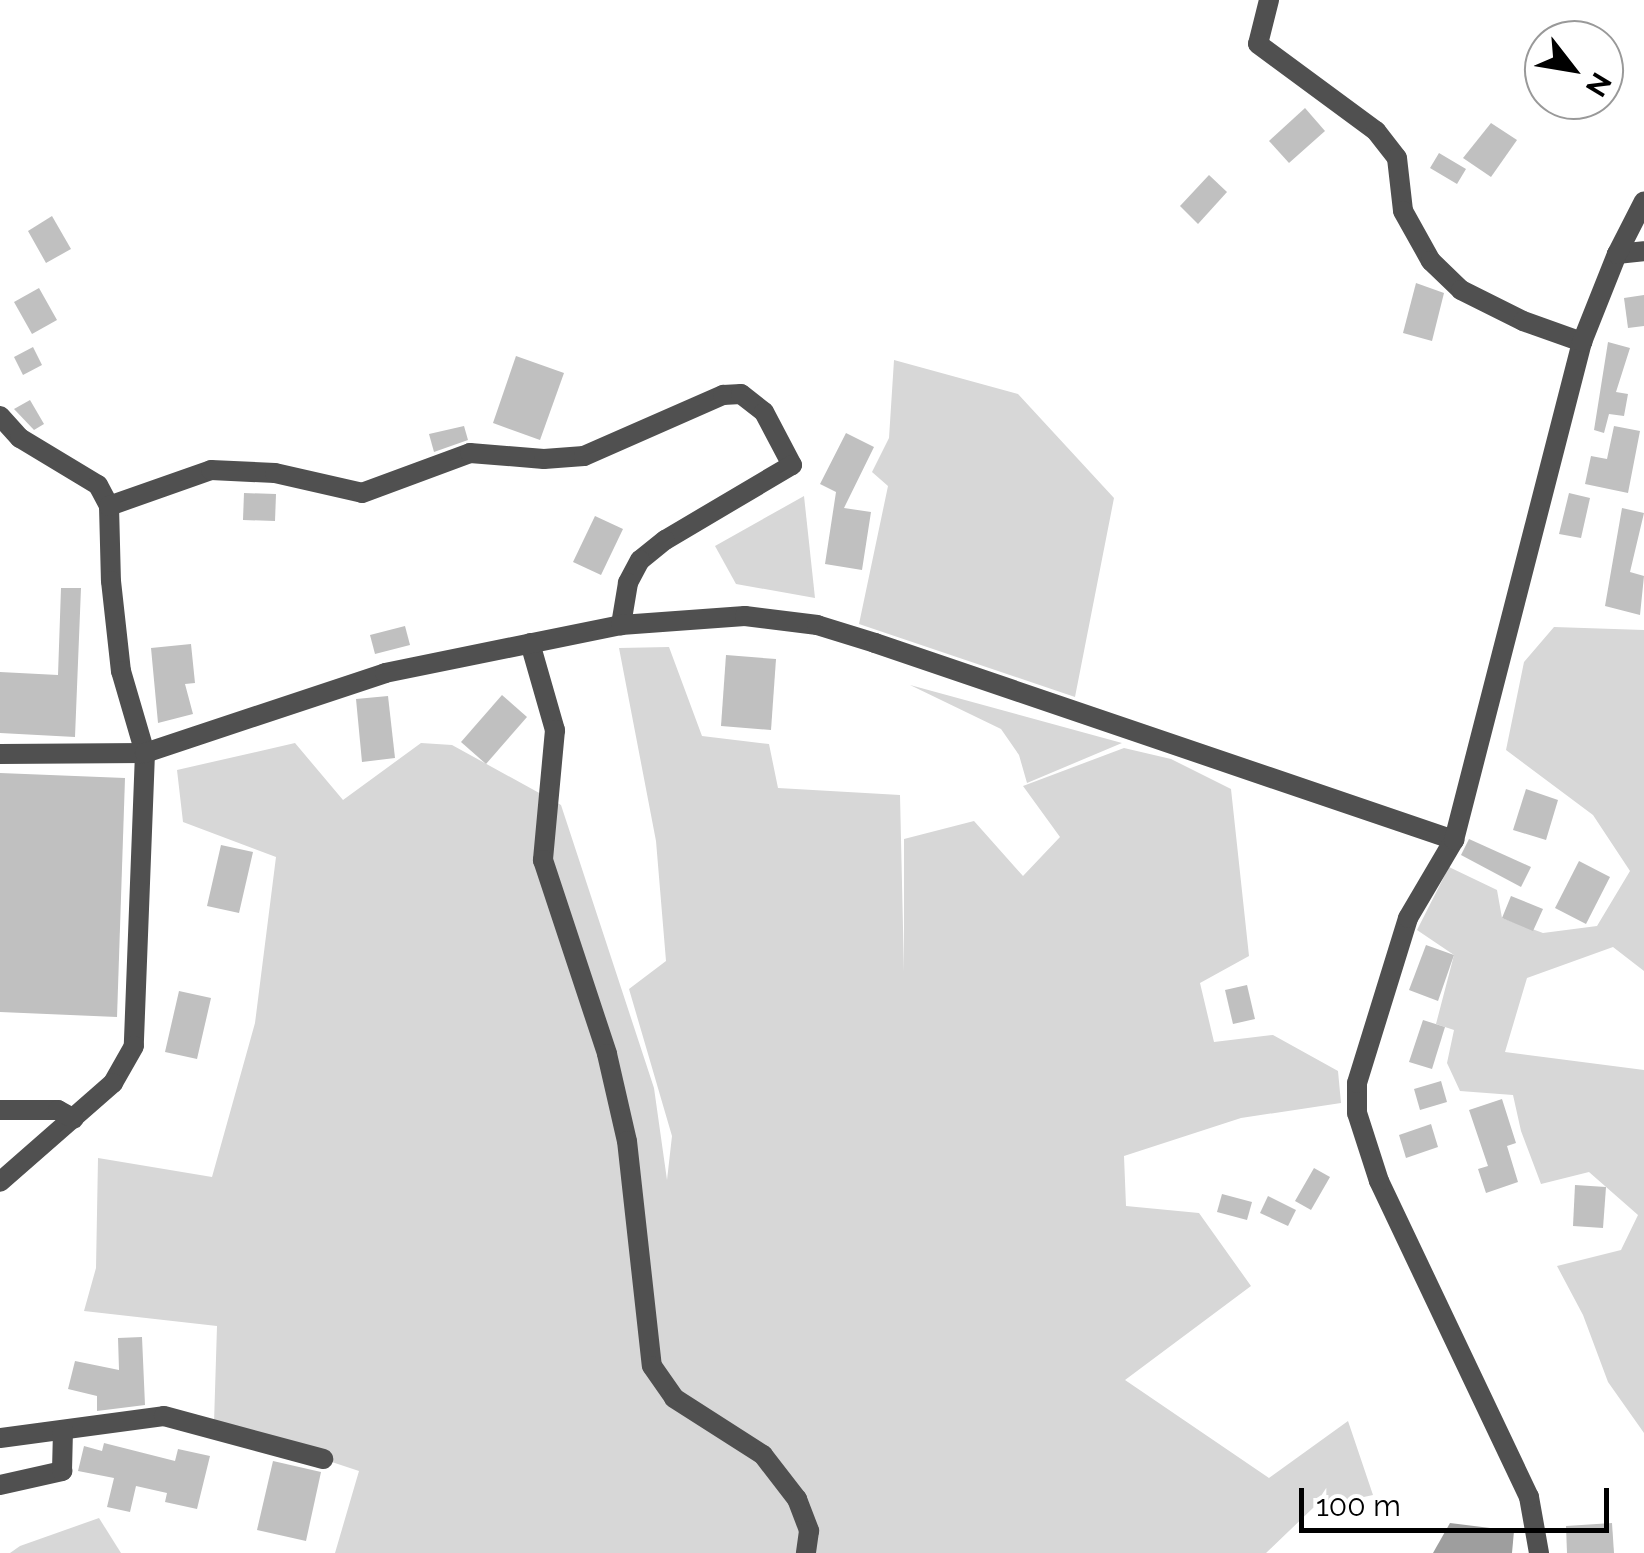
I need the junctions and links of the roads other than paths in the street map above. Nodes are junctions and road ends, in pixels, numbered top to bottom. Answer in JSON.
{"nodes":[{"id":1,"x":1269,"y":0,"type":"edge"},
{"id":2,"x":1644,"y":202,"type":"edge"},
{"id":3,"x":1644,"y":251,"type":"edge"},
{"id":4,"x":1617,"y":254,"type":"junction"},
{"id":5,"x":1582,"y":342,"type":"junction"},
{"id":6,"x":0,"y":416,"type":"edge"},
{"id":7,"x":108,"y":506,"type":"junction"},
{"id":8,"x":620,"y":625,"type":"junction"},
{"id":9,"x":530,"y":643,"type":"junction"},
{"id":10,"x":145,"y":753,"type":"junction"},
{"id":11,"x":0,"y":754,"type":"edge"},
{"id":12,"x":1454,"y":840,"type":"junction"},
{"id":13,"x":0,"y":1110,"type":"edge"},
{"id":14,"x":74,"y":1119,"type":"junction"},
{"id":15,"x":0,"y":1182,"type":"edge"},
{"id":16,"x":63,"y":1430,"type":"junction"},
{"id":17,"x":0,"y":1438,"type":"edge"},
{"id":18,"x":323,"y":1459,"type":"dead end"},
{"id":19,"x":0,"y":1485,"type":"edge"},
{"id":20,"x":806,"y":1553,"type":"edge"},
{"id":21,"x":1539,"y":1553,"type":"edge"}],
"edges":[{"from":1,"to":5,"type":"street"},
{"from":2,"to":4,"type":"street"},
{"from":3,"to":4,"type":"street"},
{"from":4,"to":5,"type":"street"},
{"from":5,"to":12,"type":"street"},
{"from":6,"to":7,"type":"street"},
{"from":7,"to":8,"type":"street"},
{"from":7,"to":10,"type":"street"},
{"from":8,"to":9,"type":"street"},
{"from":8,"to":12,"type":"street"},
{"from":9,"to":10,"type":"street"},
{"from":9,"to":20,"type":"street"},
{"from":10,"to":11,"type":"street"},
{"from":10,"to":14,"type":"street"},
{"from":12,"to":21,"type":"street"},
{"from":13,"to":14,"type":"street"},
{"from":14,"to":15,"type":"street"},
{"from":16,"to":17,"type":"street"},
{"from":16,"to":18,"type":"street"},
{"from":16,"to":19,"type":"street"}]}
